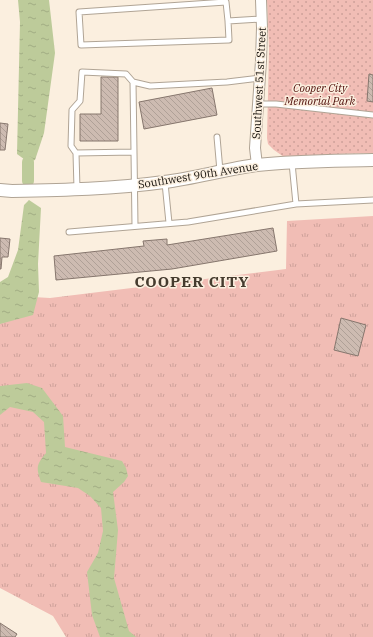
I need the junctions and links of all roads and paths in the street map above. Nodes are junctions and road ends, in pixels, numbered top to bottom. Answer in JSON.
{"nodes":[{"id":1,"x":261,"y":0,"type":"edge"},
{"id":2,"x":262,"y":19,"type":"junction"},
{"id":3,"x":228,"y":21,"type":"junction"},
{"id":4,"x":260,"y":78,"type":"junction"},
{"id":5,"x":133,"y":82,"type":"junction"},
{"id":6,"x":258,"y":104,"type":"junction"},
{"id":7,"x":372,"y":115,"type":"edge"},
{"id":8,"x":216,"y":137,"type":"dead end"},
{"id":9,"x":134,"y":152,"type":"junction"},
{"id":10,"x":76,"y":153,"type":"junction"},
{"id":11,"x":373,"y":160,"type":"edge"},
{"id":12,"x":292,"y":163,"type":"junction"},
{"id":13,"x":257,"y":165,"type":"junction"},
{"id":14,"x":220,"y":171,"type":"junction"},
{"id":15,"x":165,"y":182,"type":"junction"},
{"id":16,"x":134,"y":185,"type":"junction"},
{"id":17,"x":0,"y":190,"type":"edge"},
{"id":18,"x":77,"y":190,"type":"junction"},
{"id":19,"x":373,"y":200,"type":"edge"},
{"id":20,"x":296,"y":204,"type":"junction"},
{"id":21,"x":168,"y":223,"type":"junction"},
{"id":22,"x":135,"y":226,"type":"junction"},
{"id":23,"x":69,"y":232,"type":"dead end"}],
"edges":[{"from":1,"to":2,"type":"street","name":"Southwest 51st Street"},
{"from":2,"to":3,"type":"lane"},
{"from":2,"to":4,"type":"street","name":"Southwest 51st Street"},
{"from":3,"to":3,"type":"lane"},
{"from":4,"to":5,"type":"lane"},
{"from":4,"to":6,"type":"street","name":"Southwest 51st Street"},
{"from":5,"to":9,"type":"lane"},
{"from":5,"to":10,"type":"lane"},
{"from":6,"to":7,"type":"lane"},
{"from":6,"to":13,"type":"street","name":"Southwest 51st Street"},
{"from":8,"to":14,"type":"lane"},
{"from":9,"to":10,"type":"lane"},
{"from":9,"to":16,"type":"lane"},
{"from":10,"to":18,"type":"lane"},
{"from":11,"to":12,"type":"street","name":"Southwest 90th Avenue"},
{"from":12,"to":13,"type":"street","name":"Southwest 90th Avenue"},
{"from":12,"to":20,"type":"lane"},
{"from":13,"to":14,"type":"street","name":"Southwest 90th Avenue"},
{"from":14,"to":15,"type":"street","name":"Southwest 90th Avenue"},
{"from":15,"to":16,"type":"street","name":"Southwest 90th Avenue"},
{"from":15,"to":21,"type":"lane"},
{"from":16,"to":18,"type":"street","name":"Southwest 90th Avenue"},
{"from":16,"to":22,"type":"lane"},
{"from":17,"to":18,"type":"street","name":"Southwest 90th Avenue"},
{"from":19,"to":20,"type":"lane"},
{"from":20,"to":21,"type":"lane"},
{"from":21,"to":22,"type":"lane"},
{"from":22,"to":23,"type":"lane"}]}
